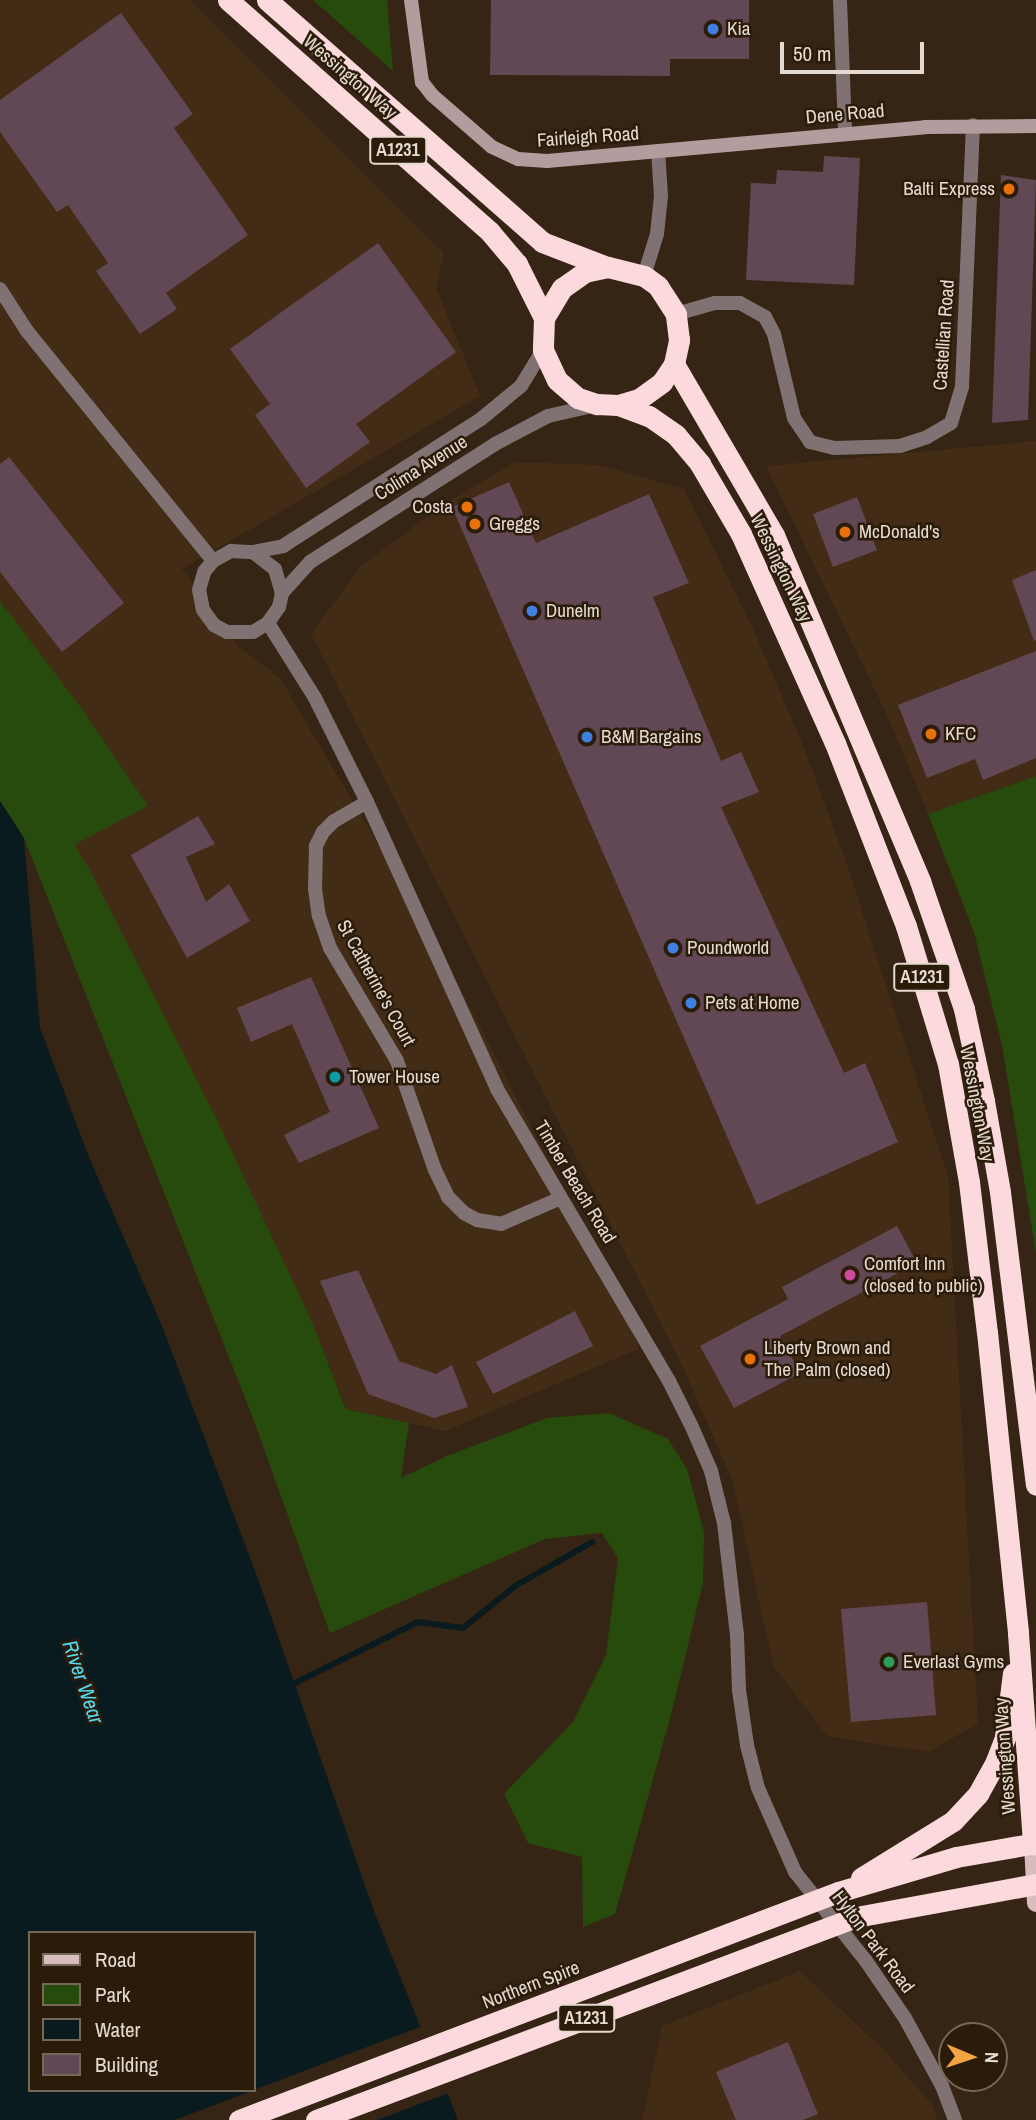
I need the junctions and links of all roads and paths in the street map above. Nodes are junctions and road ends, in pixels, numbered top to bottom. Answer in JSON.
{"nodes":[{"id":1,"x":228,"y":0,"type":"edge"},
{"id":2,"x":267,"y":0,"type":"edge"},
{"id":3,"x":411,"y":0,"type":"edge"},
{"id":4,"x":840,"y":0,"type":"edge"},
{"id":5,"x":973,"y":125,"type":"junction"},
{"id":6,"x":1036,"y":126,"type":"edge"},
{"id":7,"x":845,"y":133,"type":"junction"},
{"id":8,"x":658,"y":151,"type":"junction"},
{"id":9,"x":608,"y":267,"type":"junction"},
{"id":10,"x":644,"y":276,"type":"junction"},
{"id":11,"x":0,"y":289,"type":"edge"},
{"id":12,"x":676,"y":314,"type":"junction"},
{"id":13,"x":544,"y":318,"type":"junction"},
{"id":14,"x":543,"y":350,"type":"junction"},
{"id":15,"x":674,"y":364,"type":"junction"},
{"id":16,"x":607,"y":405,"type":"junction"},
{"id":17,"x":253,"y":552,"type":"junction"},
{"id":18,"x":213,"y":561,"type":"junction"},
{"id":19,"x":282,"y":593,"type":"junction"},
{"id":20,"x":268,"y":623,"type":"junction"},
{"id":21,"x":367,"y":803,"type":"junction"},
{"id":22,"x":561,"y":1198,"type":"junction"},
{"id":23,"x":1036,"y":1485,"type":"edge"},
{"id":24,"x":1018,"y":1633,"type":"junction"},
{"id":25,"x":758,"y":1788,"type":"joint"},
{"id":26,"x":1034,"y":1843,"type":"edge"},
{"id":27,"x":1035,"y":1890,"type":"edge"},
{"id":28,"x":838,"y":1892,"type":"junction"},
{"id":29,"x":239,"y":2120,"type":"edge"},
{"id":30,"x":316,"y":2120,"type":"edge"},
{"id":31,"x":954,"y":2120,"type":"edge"}],
"edges":[{"from":1,"to":13,"type":"highway","name":"Wessington Way","number":"A1231"},
{"from":2,"to":9,"type":"highway","name":"Wessington Way","number":"A1231"},
{"from":3,"to":8,"type":"street","name":"Fairleigh Road"},
{"from":4,"to":7,"type":"street"},
{"from":5,"to":6,"type":"street","name":"Dene Road"},
{"from":5,"to":7,"type":"street","name":"Dene Road"},
{"from":5,"to":12,"type":"street","name":"Castellian Road"},
{"from":7,"to":8,"type":"street","name":"Dene Road"},
{"from":8,"to":10,"type":"street"},
{"from":9,"to":10,"type":"highway","name":"Wessington Way"},
{"from":9,"to":13,"type":"highway","name":"Wessington Way"},
{"from":10,"to":12,"type":"highway"},
{"from":11,"to":18,"type":"street"},
{"from":12,"to":15,"type":"highway"},
{"from":13,"to":14,"type":"highway","name":"Wessington Way"},
{"from":14,"to":16,"type":"highway","name":"Wessington Way"},
{"from":14,"to":17,"type":"street","name":"Colima Avenue"},
{"from":15,"to":16,"type":"highway"},
{"from":15,"to":23,"type":"highway","name":"Wessington Way","number":"A1231"},
{"from":16,"to":19,"type":"street","name":"Colima Avenue"},
{"from":16,"to":24,"type":"highway","name":"Wessington Way","number":"A1231"},
{"from":17,"to":18,"type":"street"},
{"from":17,"to":19,"type":"street"},
{"from":18,"to":20,"type":"street"},
{"from":19,"to":20,"type":"street"},
{"from":20,"to":21,"type":"street","name":"Timber Beach Road"},
{"from":21,"to":22,"type":"street","name":"Timber Beach Road"},
{"from":21,"to":22,"type":"street","name":"St Catherine's Court"},
{"from":22,"to":25,"type":"street","name":"Timber Beach Road"},
{"from":24,"to":26,"type":"highway","name":"Wessington Way","number":"A1231"},
{"from":24,"to":28,"type":"highway"},
{"from":25,"to":31,"type":"street","name":"Hylton Park Road"},
{"from":26,"to":27,"type":"main road","name":"Wessington Way"},
{"from":26,"to":28,"type":"highway","number":"A1231"},
{"from":27,"to":30,"type":"highway","number":"A1231"},
{"from":28,"to":29,"type":"highway","name":"Northern Spire","number":"A1231"}]}
